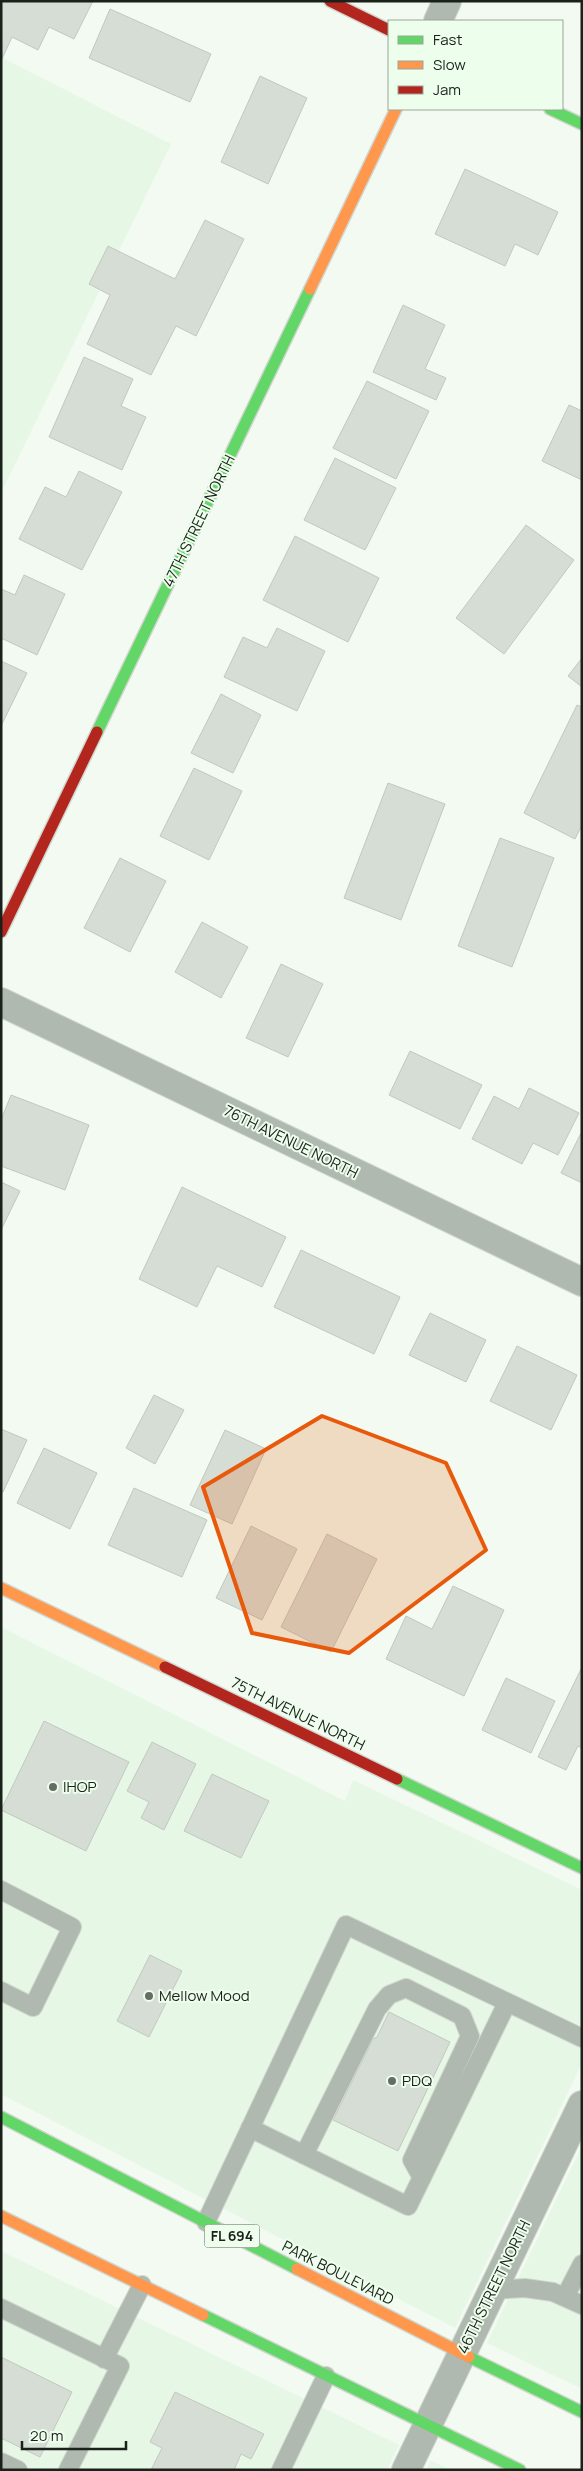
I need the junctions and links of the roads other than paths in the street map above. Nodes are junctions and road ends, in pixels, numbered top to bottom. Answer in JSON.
{"nodes":[{"id":1,"x":330,"y":1,"type":"edge"},
{"id":2,"x":447,"y":1,"type":"edge"},
{"id":3,"x":438,"y":20,"type":"edge"},
{"id":4,"x":388,"y":30,"type":"edge"},
{"id":5,"x":396,"y":110,"type":"edge"},
{"id":6,"x":552,"y":110,"type":"edge"},
{"id":7,"x":582,"y":124,"type":"edge"},
{"id":8,"x":1,"y":932,"type":"edge"},
{"id":9,"x":1,"y":1002,"type":"edge"},
{"id":10,"x":582,"y":1282,"type":"edge"},
{"id":11,"x":1,"y":1588,"type":"edge"},
{"id":12,"x":582,"y":1868,"type":"edge"},
{"id":13,"x":1,"y":1890,"type":"edge"},
{"id":14,"x":1,"y":1991,"type":"edge"},
{"id":15,"x":507,"y":2003,"type":"junction"},
{"id":16,"x":582,"y":2038,"type":"edge"},
{"id":17,"x":582,"y":2105,"type":"edge"},
{"id":18,"x":1,"y":2117,"type":"edge"},
{"id":19,"x":250,"y":2128,"type":"junction"},
{"id":20,"x":304,"y":2155,"type":"junction"},
{"id":21,"x":422,"y":2178,"type":"junction"},
{"id":22,"x":1,"y":2216,"type":"edge"},
{"id":23,"x":206,"y":2222,"type":"junction"},
{"id":24,"x":582,"y":2264,"type":"edge"},
{"id":25,"x":142,"y":2285,"type":"junction"},
{"id":26,"x":493,"y":2290,"type":"junction"},
{"id":27,"x":565,"y":2297,"type":"junction"},
{"id":28,"x":582,"y":2305,"type":"edge"},
{"id":29,"x":1,"y":2308,"type":"edge"},
{"id":30,"x":462,"y":2354,"type":"junction"},
{"id":31,"x":104,"y":2358,"type":"junction"},
{"id":32,"x":326,"y":2376,"type":"junction"},
{"id":33,"x":582,"y":2412,"type":"edge"},
{"id":34,"x":428,"y":2426,"type":"junction"},
{"id":35,"x":1,"y":2462,"type":"edge"},
{"id":36,"x":18,"y":2470,"type":"edge"},
{"id":37,"x":68,"y":2470,"type":"edge"},
{"id":38,"x":280,"y":2470,"type":"edge"},
{"id":39,"x":406,"y":2470,"type":"edge"},
{"id":40,"x":520,"y":2470,"type":"edge"}],
"edges":[{"from":1,"to":4,"type":"street"},
{"from":2,"to":3,"type":"street"},
{"from":5,"to":8,"type":"street","name":"47TH STREET NORTH"},
{"from":6,"to":7,"type":"street"},
{"from":9,"to":10,"type":"street","name":"76TH AVENUE NORTH"},
{"from":11,"to":12,"type":"street","name":"75TH AVENUE NORTH"},
{"from":13,"to":14,"type":"lane"},
{"from":15,"to":16,"type":"lane"},
{"from":15,"to":19,"type":"lane"},
{"from":15,"to":21,"type":"lane"},
{"from":17,"to":26,"type":"street","name":"46TH STREET NORTH"},
{"from":18,"to":23,"type":"street","name":"PARK BOULEVARD","number":"FL 694"},
{"from":19,"to":20,"type":"lane"},
{"from":19,"to":23,"type":"lane"},
{"from":20,"to":21,"type":"lane"},
{"from":20,"to":21,"type":"lane"},
{"from":22,"to":25,"type":"street"},
{"from":23,"to":30,"type":"street","name":"PARK BOULEVARD","number":"FL 694"},
{"from":24,"to":27,"type":"lane"},
{"from":25,"to":31,"type":"lane"},
{"from":25,"to":32,"type":"street"},
{"from":26,"to":27,"type":"lane"},
{"from":26,"to":30,"type":"street","name":"46TH STREET NORTH"},
{"from":27,"to":28,"type":"lane"},
{"from":29,"to":31,"type":"lane"},
{"from":30,"to":33,"type":"street","name":"PARK BOULEVARD","number":"FL 694"},
{"from":30,"to":34,"type":"street","name":"46TH STREET NORTH"},
{"from":31,"to":37,"type":"lane"},
{"from":32,"to":34,"type":"street"},
{"from":32,"to":38,"type":"lane"},
{"from":34,"to":39,"type":"street","name":"46TH STREET NORTH"},
{"from":34,"to":40,"type":"street"},
{"from":35,"to":36,"type":"lane"}]}
